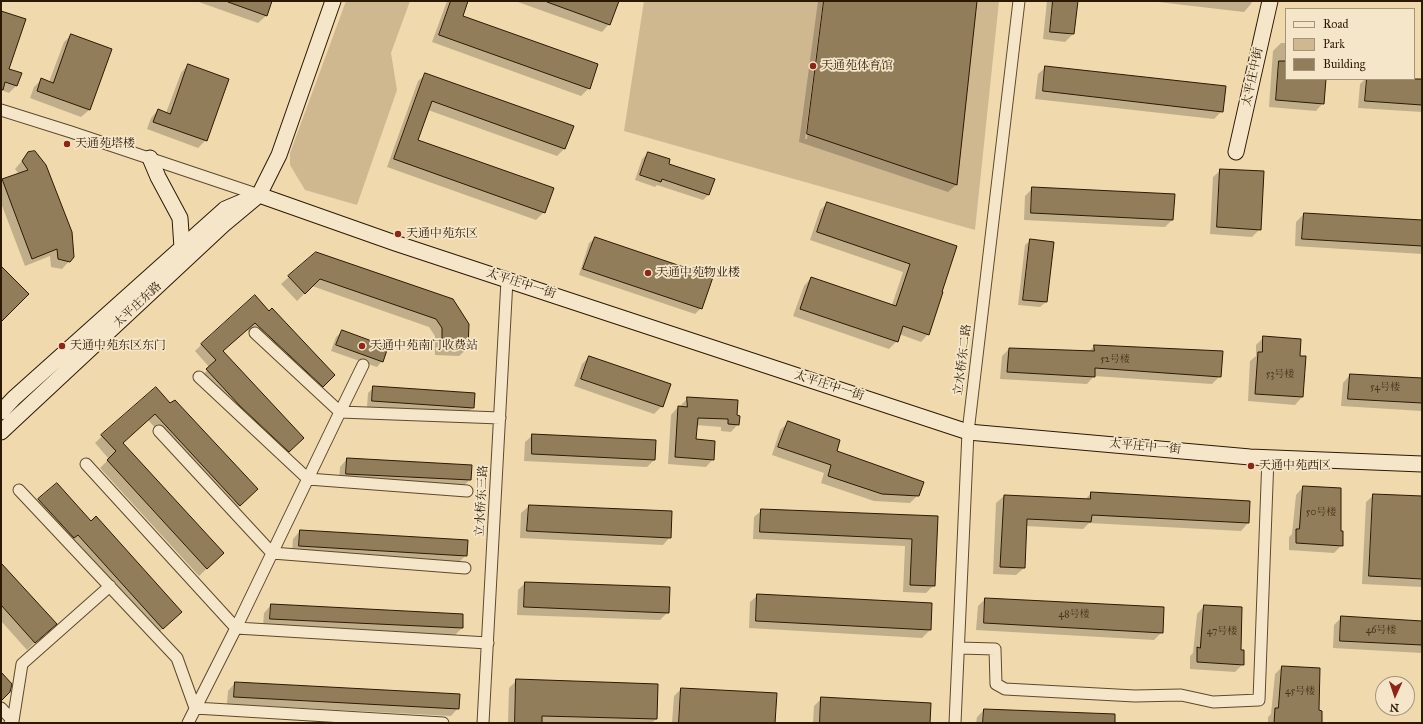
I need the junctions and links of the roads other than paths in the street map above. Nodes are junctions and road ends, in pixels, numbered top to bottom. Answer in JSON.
{"nodes":[{"id":1,"x":333,"y":1,"type":"edge"},
{"id":2,"x":1019,"y":1,"type":"edge"},
{"id":3,"x":1270,"y":1,"type":"edge"},
{"id":4,"x":1,"y":110,"type":"edge"},
{"id":5,"x":1236,"y":152,"type":"dead end"},
{"id":6,"x":150,"y":158,"type":"junction"},
{"id":7,"x":259,"y":195,"type":"junction"},
{"id":8,"x":182,"y":248,"type":"junction"},
{"id":9,"x":507,"y":280,"type":"junction"},
{"id":10,"x":255,"y":333,"type":"dead end"},
{"id":11,"x":363,"y":365,"type":"dead end"},
{"id":12,"x":199,"y":377,"type":"dead end"},
{"id":13,"x":1,"y":412,"type":"edge"},
{"id":14,"x":340,"y":412,"type":"junction"},
{"id":15,"x":500,"y":418,"type":"junction"},
{"id":16,"x":159,"y":431,"type":"dead end"},
{"id":17,"x":1,"y":432,"type":"edge"},
{"id":18,"x":968,"y":432,"type":"junction"},
{"id":19,"x":1268,"y":457,"type":"junction"},
{"id":20,"x":86,"y":464,"type":"dead end"},
{"id":21,"x":1422,"y":464,"type":"edge"},
{"id":22,"x":308,"y":479,"type":"junction"},
{"id":23,"x":19,"y":490,"type":"dead end"},
{"id":24,"x":467,"y":491,"type":"dead end"},
{"id":25,"x":272,"y":553,"type":"junction"},
{"id":26,"x":465,"y":568,"type":"dead end"},
{"id":27,"x":110,"y":586,"type":"junction"},
{"id":28,"x":236,"y":628,"type":"junction"},
{"id":29,"x":488,"y":643,"type":"junction"},
{"id":30,"x":959,"y":648,"type":"junction"},
{"id":31,"x":1,"y":708,"type":"edge"},
{"id":32,"x":195,"y":708,"type":"junction"},
{"id":33,"x":12,"y":722,"type":"edge"},
{"id":34,"x":188,"y":723,"type":"edge"},
{"id":35,"x":443,"y":723,"type":"edge"},
{"id":36,"x":483,"y":723,"type":"edge"},
{"id":37,"x":955,"y":723,"type":"edge"}],
"edges":[{"from":1,"to":7,"type":"street","name":"太平庄东路"},
{"from":2,"to":18,"type":"street","name":"立水桥东二路"},
{"from":3,"to":5,"type":"street","name":"太平庄中街"},
{"from":4,"to":6,"type":"street"},
{"from":6,"to":7,"type":"street"},
{"from":6,"to":8,"type":"street"},
{"from":7,"to":8,"type":"street","name":"太平庄东路"},
{"from":7,"to":9,"type":"street","name":"太平庄中一街"},
{"from":7,"to":17,"type":"street","name":"太平庄东路"},
{"from":8,"to":13,"type":"street","name":"太平庄东路"},
{"from":9,"to":15,"type":"street","name":"立水桥东三路"},
{"from":9,"to":18,"type":"street","name":"太平庄中一街"},
{"from":10,"to":14,"type":"street"},
{"from":11,"to":14,"type":"street"},
{"from":12,"to":22,"type":"street"},
{"from":14,"to":15,"type":"street"},
{"from":14,"to":22,"type":"street"},
{"from":15,"to":29,"type":"street","name":"立水桥东三路"},
{"from":16,"to":25,"type":"street"},
{"from":18,"to":19,"type":"street","name":"太平庄中一街"},
{"from":18,"to":30,"type":"street","name":"立水桥东二路"},
{"from":19,"to":21,"type":"street","name":"太平庄中一街"},
{"from":19,"to":30,"type":"street"},
{"from":20,"to":28,"type":"street"},
{"from":22,"to":24,"type":"street"},
{"from":22,"to":25,"type":"street"},
{"from":23,"to":27,"type":"street"},
{"from":25,"to":26,"type":"street"},
{"from":25,"to":28,"type":"street"},
{"from":27,"to":32,"type":"street"},
{"from":27,"to":33,"type":"street"},
{"from":28,"to":29,"type":"street"},
{"from":28,"to":32,"type":"street"},
{"from":29,"to":36,"type":"street","name":"立水桥东三路"},
{"from":30,"to":37,"type":"street","name":"立水桥东二路"},
{"from":31,"to":33,"type":"street"},
{"from":32,"to":34,"type":"street"},
{"from":32,"to":35,"type":"street"}]}
